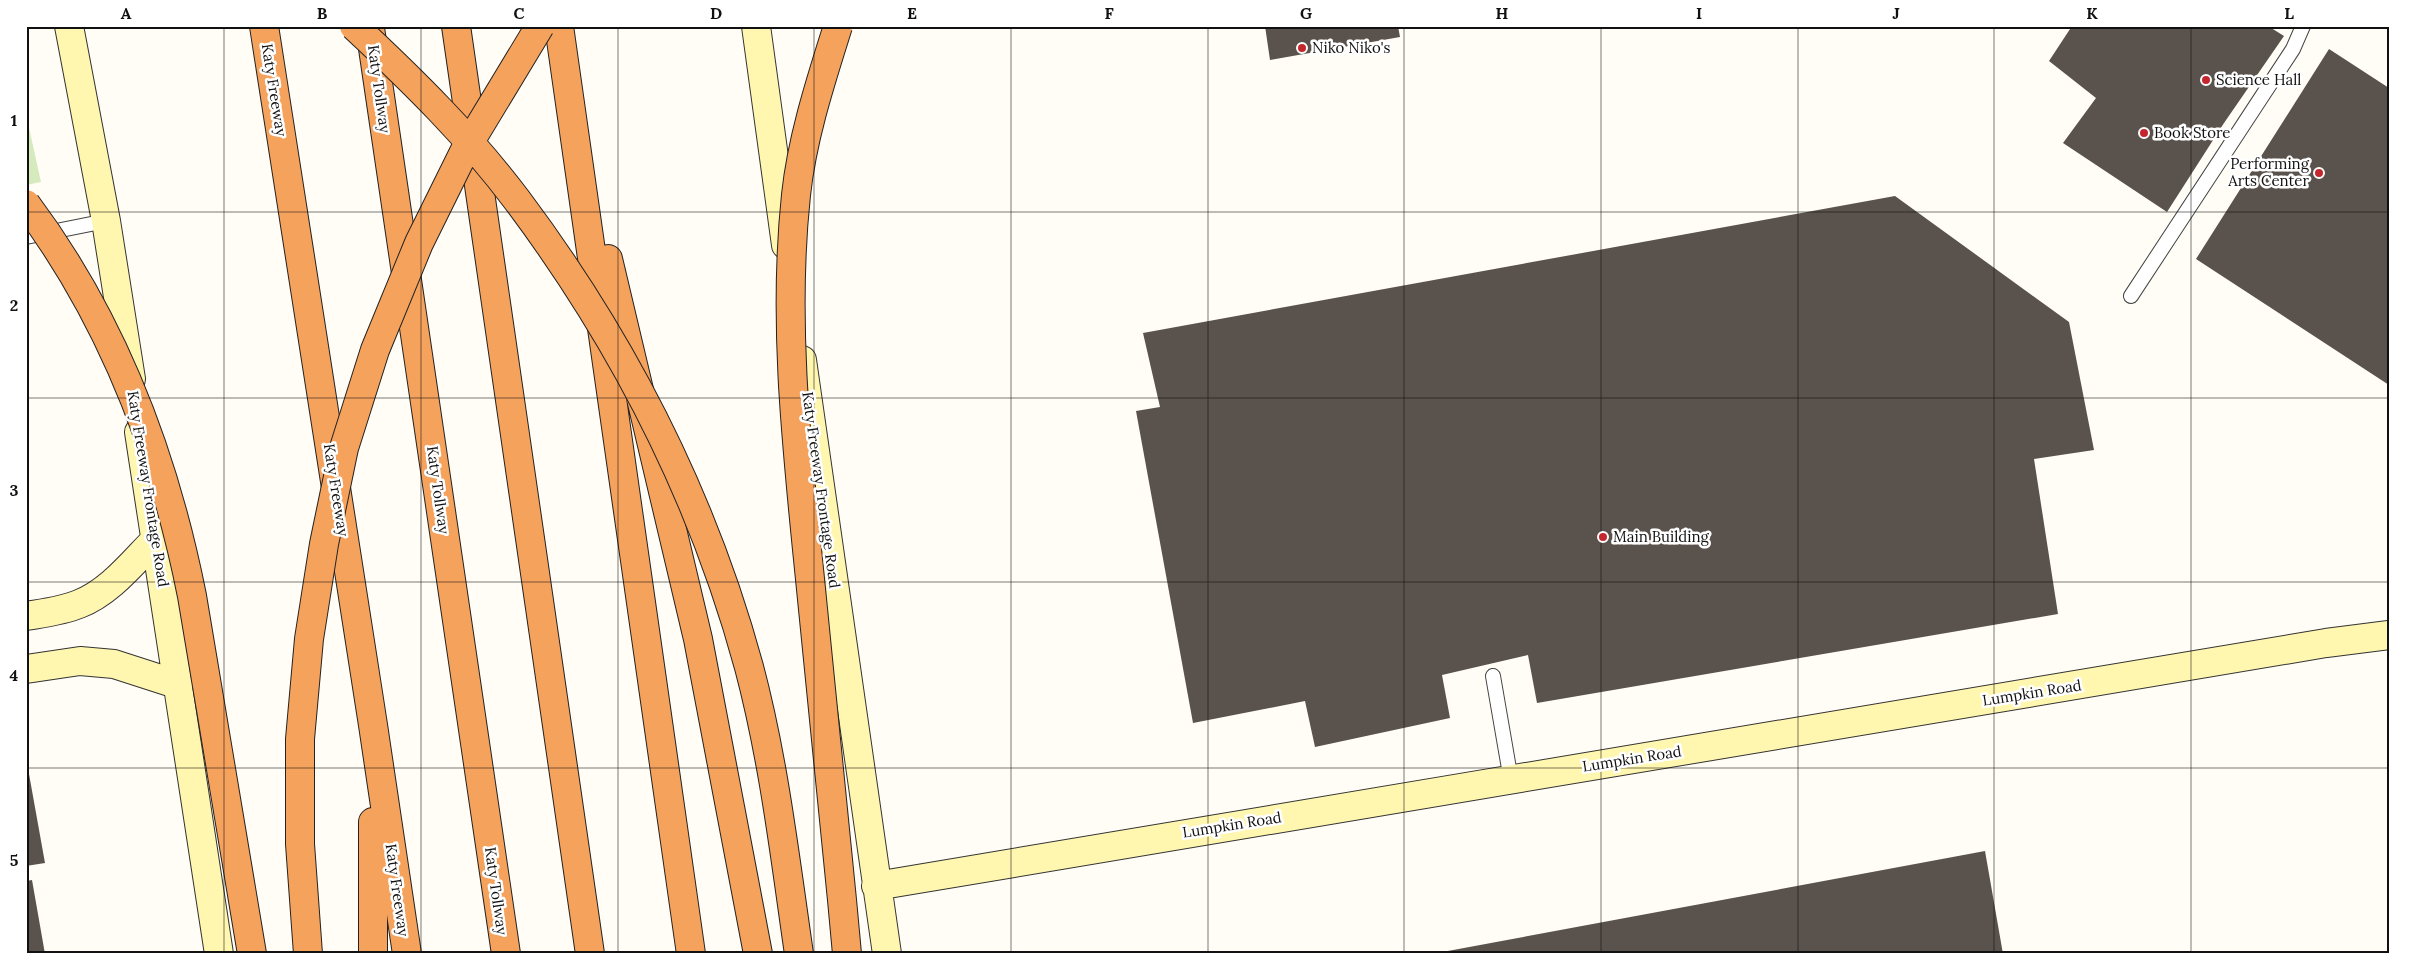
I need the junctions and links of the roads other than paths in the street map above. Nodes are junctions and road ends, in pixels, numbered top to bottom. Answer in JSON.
{"nodes":[{"id":1,"x":69,"y":26,"type":"edge"},
{"id":2,"x":264,"y":26,"type":"edge"},
{"id":3,"x":354,"y":26,"type":"edge"},
{"id":4,"x":370,"y":26,"type":"edge"},
{"id":5,"x":456,"y":26,"type":"edge"},
{"id":6,"x":540,"y":26,"type":"edge"},
{"id":7,"x":559,"y":26,"type":"edge"},
{"id":8,"x":756,"y":26,"type":"edge"},
{"id":9,"x":838,"y":26,"type":"edge"},
{"id":10,"x":2303,"y":26,"type":"edge"},
{"id":11,"x":568,"y":90,"type":"junction"},
{"id":12,"x":26,"y":204,"type":"edge"},
{"id":13,"x":106,"y":221,"type":"junction"},
{"id":14,"x":26,"y":237,"type":"edge"},
{"id":15,"x":2131,"y":296,"type":"dead end"},
{"id":16,"x":156,"y":539,"type":"junction"},
{"id":17,"x":26,"y":616,"type":"edge"},
{"id":18,"x":2389,"y":635,"type":"edge"},
{"id":19,"x":26,"y":669,"type":"edge"},
{"id":20,"x":1493,"y":676,"type":"dead end"},
{"id":21,"x":179,"y":685,"type":"junction"},
{"id":22,"x":373,"y":725,"type":"junction"},
{"id":23,"x":1511,"y":780,"type":"junction"},
{"id":24,"x":876,"y":886,"type":"junction"},
{"id":25,"x":219,"y":954,"type":"edge"},
{"id":26,"x":252,"y":954,"type":"edge"},
{"id":27,"x":308,"y":954,"type":"edge"},
{"id":28,"x":373,"y":954,"type":"edge"},
{"id":29,"x":406,"y":954,"type":"edge"},
{"id":30,"x":506,"y":954,"type":"edge"},
{"id":31,"x":590,"y":954,"type":"edge"},
{"id":32,"x":691,"y":954,"type":"edge"},
{"id":33,"x":758,"y":954,"type":"edge"},
{"id":34,"x":799,"y":954,"type":"edge"},
{"id":35,"x":847,"y":954,"type":"edge"},
{"id":36,"x":887,"y":954,"type":"edge"}],
"edges":[{"from":1,"to":13,"type":"main road","name":"Katy Freeway Frontage Road"},
{"from":2,"to":22,"type":"highway","name":"Katy Freeway"},
{"from":3,"to":34,"type":"highway","bridge":true},
{"from":4,"to":30,"type":"highway","name":"Katy Tollway"},
{"from":5,"to":31,"type":"highway"},
{"from":6,"to":27,"type":"highway","bridge":true},
{"from":7,"to":11,"type":"highway"},
{"from":8,"to":24,"type":"main road","name":"Katy Freeway Frontage Road"},
{"from":9,"to":35,"type":"highway","bridge":true},
{"from":10,"to":15,"type":"lane"},
{"from":11,"to":32,"type":"highway"},
{"from":11,"to":33,"type":"highway"},
{"from":12,"to":26,"type":"highway","bridge":true},
{"from":13,"to":14,"type":"lane"},
{"from":13,"to":16,"type":"main road","name":"Katy Freeway Frontage Road"},
{"from":16,"to":17,"type":"main road"},
{"from":16,"to":21,"type":"main road","name":"Katy Freeway Frontage Road"},
{"from":18,"to":23,"type":"main road","name":"Lumpkin Road"},
{"from":19,"to":21,"type":"main road"},
{"from":20,"to":23,"type":"lane"},
{"from":21,"to":25,"type":"main road","name":"Katy Freeway Frontage Road"},
{"from":22,"to":28,"type":"highway"},
{"from":22,"to":29,"type":"highway","name":"Katy Freeway"},
{"from":23,"to":24,"type":"main road","name":"Lumpkin Road"},
{"from":24,"to":36,"type":"main road","name":"Katy Freeway Frontage Road"}]}
